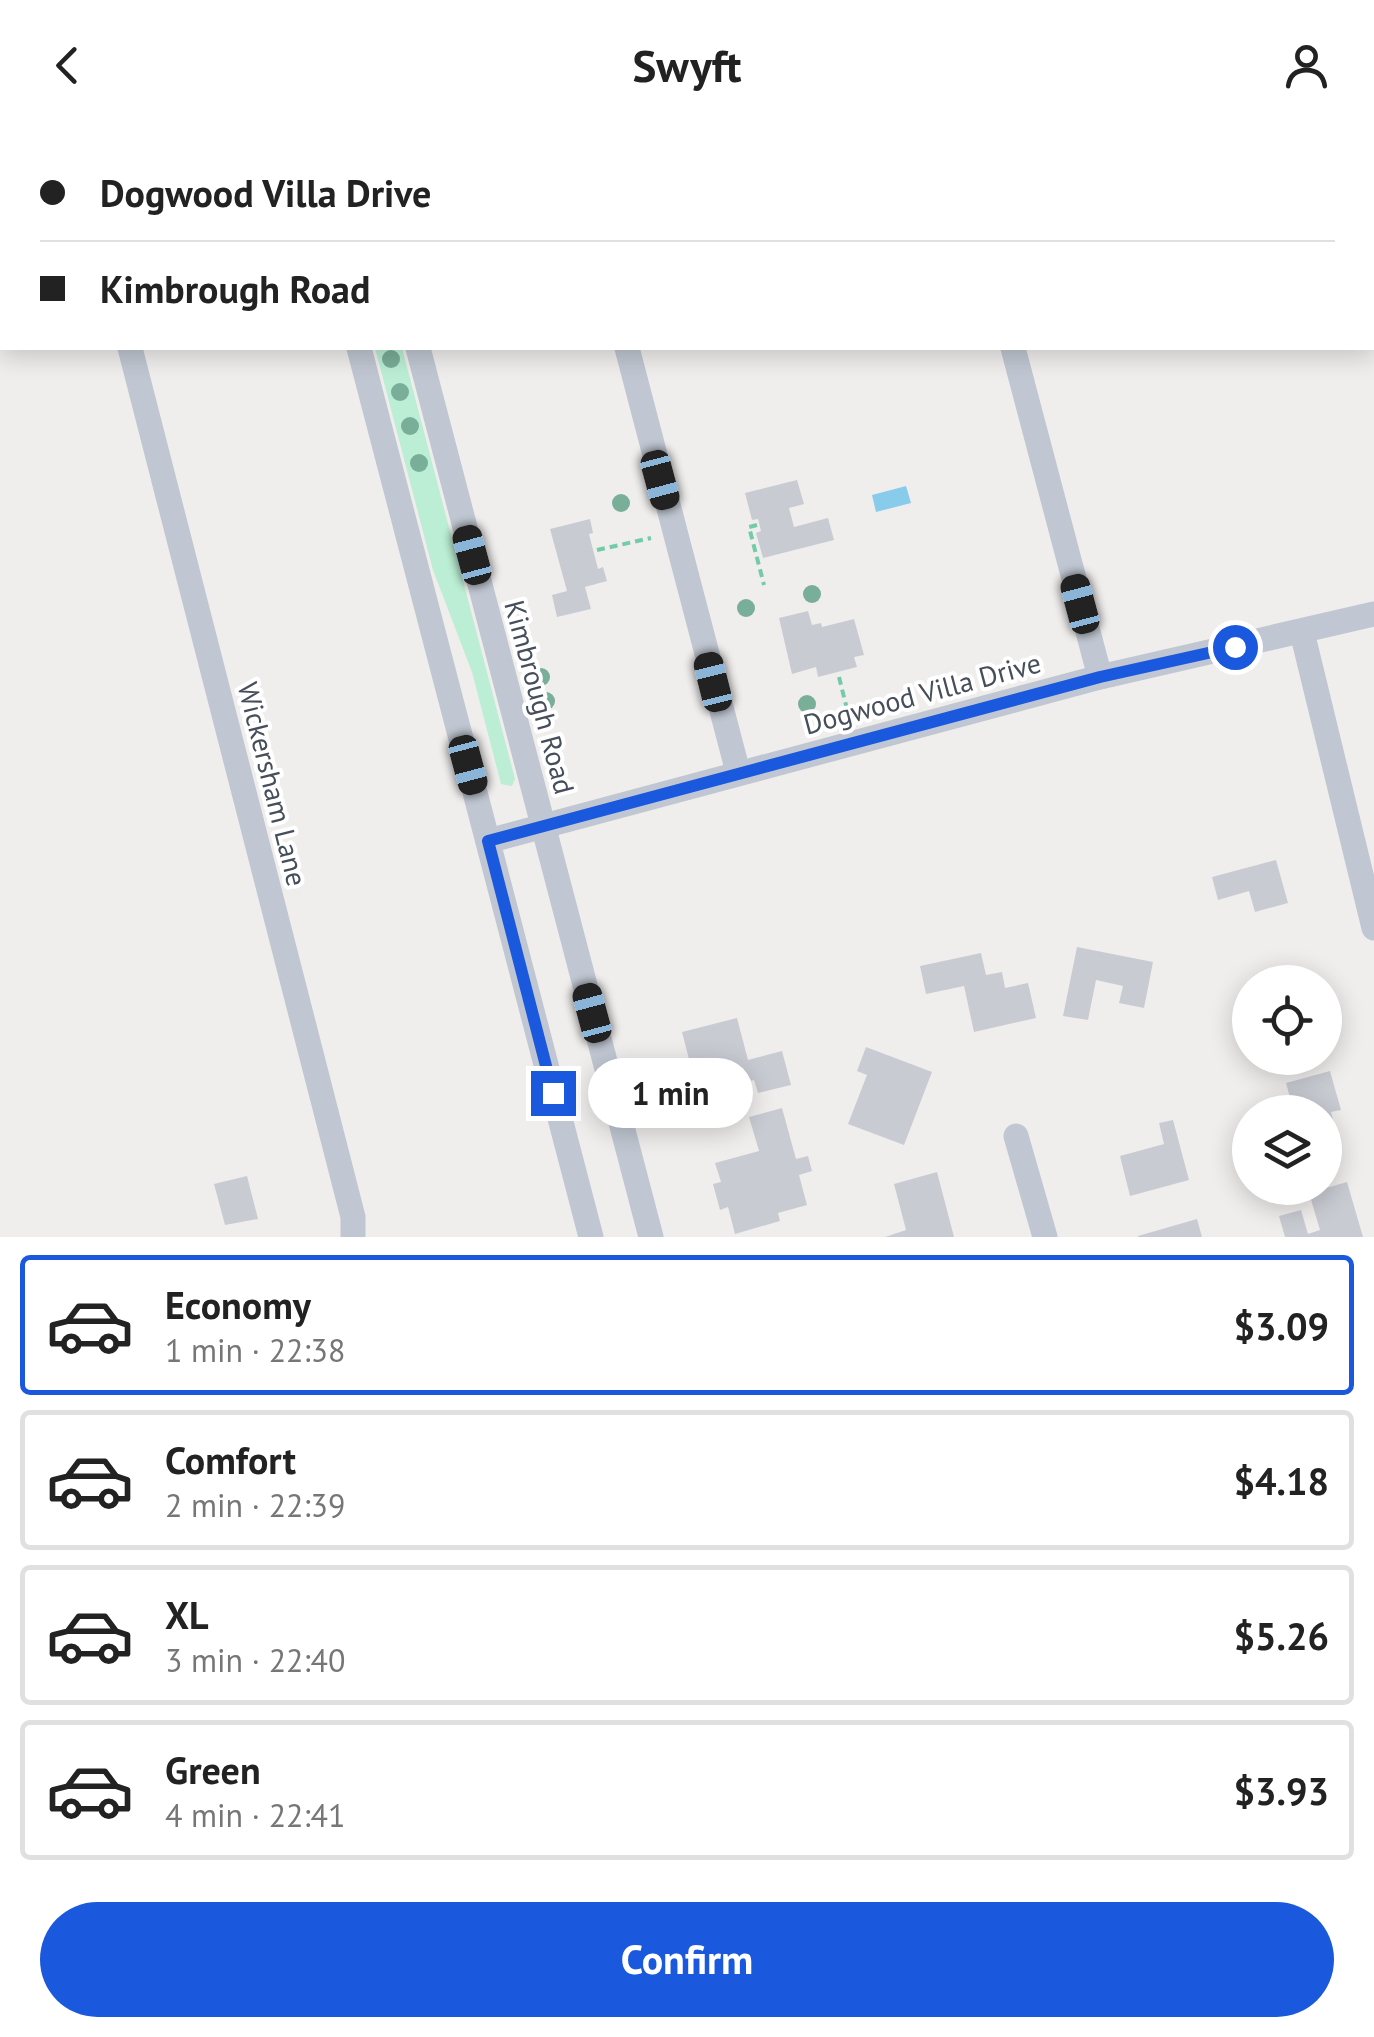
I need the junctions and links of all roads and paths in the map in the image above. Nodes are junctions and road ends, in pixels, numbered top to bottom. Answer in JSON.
{"nodes":[{"id":1,"x":131,"y":350,"type":"edge"},
{"id":2,"x":361,"y":350,"type":"edge"},
{"id":3,"x":419,"y":350,"type":"edge"},
{"id":4,"x":628,"y":350,"type":"edge"},
{"id":5,"x":1015,"y":350,"type":"edge"},
{"id":6,"x":757,"y":525,"type":"dead end"},
{"id":7,"x":674,"y":532,"type":"junction"},
{"id":8,"x":597,"y":550,"type":"dead end"},
{"id":9,"x":764,"y":585,"type":"dead end"},
{"id":10,"x":1374,"y":614,"type":"edge"},
{"id":11,"x":1302,"y":632,"type":"junction"},
{"id":12,"x":1100,"y":677,"type":"junction"},
{"id":13,"x":839,"y":678,"type":"dead end"},
{"id":14,"x":855,"y":742,"type":"junction"},
{"id":15,"x":738,"y":772,"type":"junction"},
{"id":16,"x":544,"y":827,"type":"junction"},
{"id":17,"x":488,"y":841,"type":"junction"},
{"id":18,"x":1374,"y":928,"type":"edge"},
{"id":19,"x":1016,"y":1136,"type":"dead end"},
{"id":20,"x":353,"y":1237,"type":"edge"},
{"id":21,"x":591,"y":1237,"type":"edge"},
{"id":22,"x":651,"y":1237,"type":"edge"},
{"id":23,"x":1045,"y":1237,"type":"edge"}],
"edges":[{"from":1,"to":20,"type":"street","name":"Wickersham Lane"},
{"from":2,"to":17,"type":"street"},
{"from":3,"to":16,"type":"street","name":"Kimbrough Road"},
{"from":4,"to":7,"type":"street"},
{"from":5,"to":12,"type":"street"},
{"from":6,"to":9,"type":"path"},
{"from":7,"to":8,"type":"path"},
{"from":7,"to":15,"type":"street"},
{"from":10,"to":11,"type":"street","name":"Dogwood Villa Drive"},
{"from":11,"to":12,"type":"street","name":"Dogwood Villa Drive"},
{"from":11,"to":18,"type":"street"},
{"from":12,"to":14,"type":"street","name":"Dogwood Villa Drive"},
{"from":13,"to":14,"type":"path"},
{"from":14,"to":15,"type":"street","name":"Dogwood Villa Drive"},
{"from":15,"to":16,"type":"street","name":"Dogwood Villa Drive"},
{"from":16,"to":17,"type":"street","name":"Dogwood Villa Drive"},
{"from":16,"to":22,"type":"street","name":"Kimbrough Road"},
{"from":17,"to":21,"type":"street"},
{"from":19,"to":23,"type":"street"}]}
